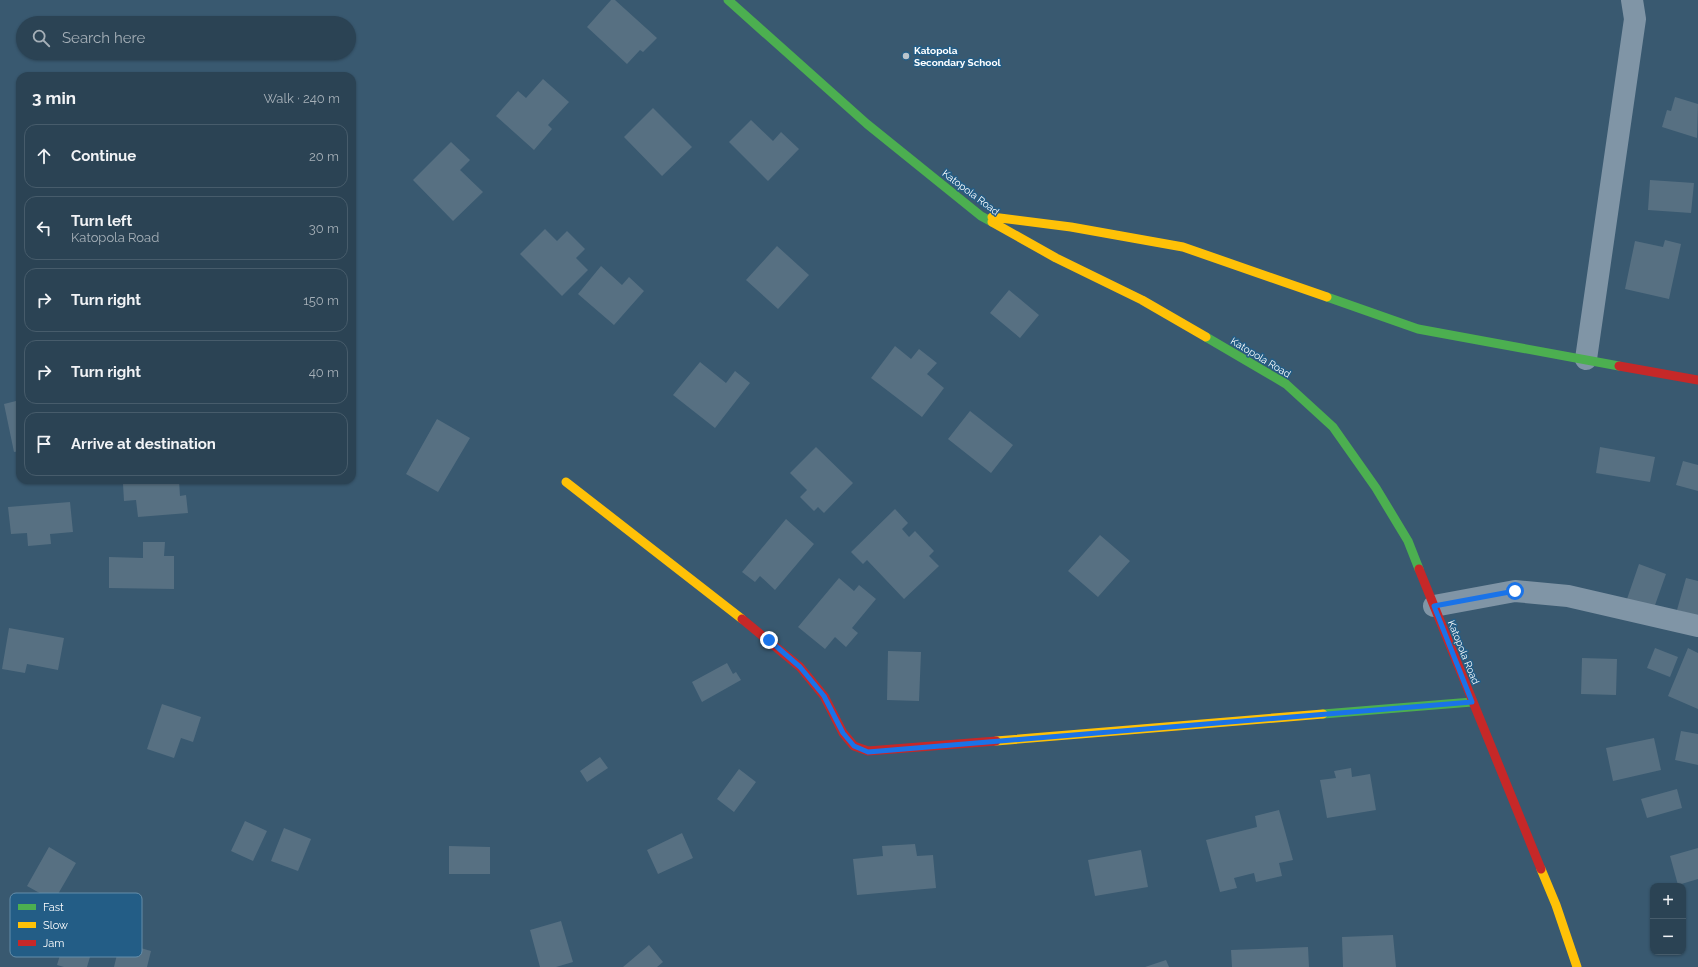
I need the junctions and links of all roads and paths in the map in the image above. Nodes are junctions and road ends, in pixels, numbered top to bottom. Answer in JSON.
{"nodes":[{"id":1,"x":728,"y":0,"type":"edge"},
{"id":2,"x":1632,"y":0,"type":"edge"},
{"id":3,"x":981,"y":216,"type":"junction"},
{"id":4,"x":1586,"y":359,"type":"junction"},
{"id":5,"x":1698,"y":380,"type":"edge"},
{"id":6,"x":566,"y":482,"type":"dead end"},
{"id":7,"x":1434,"y":606,"type":"junction"},
{"id":8,"x":1698,"y":626,"type":"edge"},
{"id":9,"x":1472,"y":702,"type":"junction"},
{"id":10,"x":1577,"y":967,"type":"edge"}],
"edges":[{"from":1,"to":3,"type":"street","name":"Katopola Road"},
{"from":2,"to":4,"type":"street"},
{"from":3,"to":4,"type":"street"},
{"from":3,"to":7,"type":"street","name":"Katopola Road"},
{"from":4,"to":5,"type":"street"},
{"from":6,"to":9,"type":"street"},
{"from":7,"to":8,"type":"street"},
{"from":7,"to":9,"type":"street","name":"Katopola Road"},
{"from":9,"to":10,"type":"street","name":"Katopola Road"}]}
